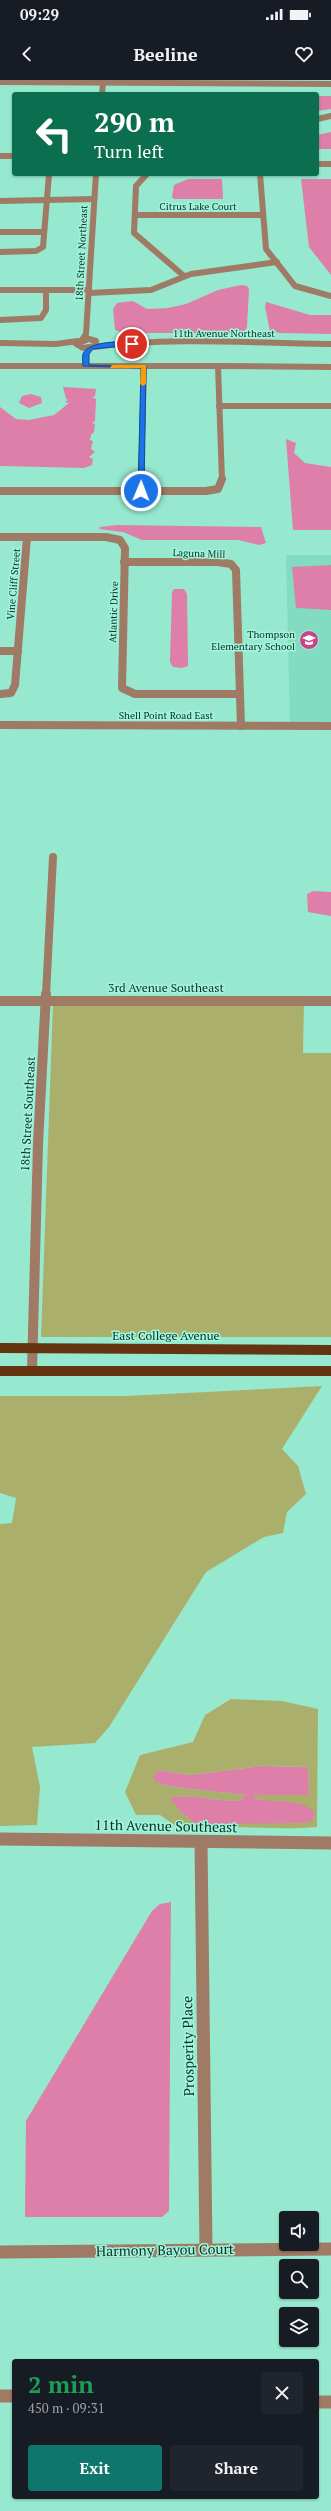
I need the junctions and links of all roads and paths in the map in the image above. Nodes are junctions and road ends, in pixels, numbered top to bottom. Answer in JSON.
{"nodes":[{"id":1,"x":0,"y":82,"type":"edge"},
{"id":2,"x":103,"y":83,"type":"junction"},
{"id":3,"x":331,"y":84,"type":"edge"},
{"id":4,"x":102,"y":92,"type":"edge"},
{"id":5,"x":331,"y":116,"type":"edge"},
{"id":6,"x":319,"y":119,"type":"edge"},
{"id":7,"x":0,"y":156,"type":"edge"},
{"id":8,"x":12,"y":156,"type":"edge"},
{"id":9,"x":319,"y":164,"type":"edge"},
{"id":10,"x":331,"y":164,"type":"edge"},
{"id":11,"x":49,"y":176,"type":"edge"},
{"id":12,"x":96,"y":176,"type":"edge"},
{"id":13,"x":144,"y":176,"type":"edge"},
{"id":14,"x":260,"y":176,"type":"edge"},
{"id":15,"x":0,"y":201,"type":"edge"},
{"id":16,"x":47,"y":201,"type":"junction"},
{"id":17,"x":94,"y":202,"type":"junction"},
{"id":18,"x":135,"y":215,"type":"junction"},
{"id":19,"x":262,"y":215,"type":"junction"},
{"id":20,"x":0,"y":232,"type":"edge"},
{"id":21,"x":44,"y":232,"type":"junction"},
{"id":22,"x":0,"y":252,"type":"edge"},
{"id":23,"x":277,"y":262,"type":"junction"},
{"id":24,"x":184,"y":276,"type":"junction"},
{"id":25,"x":0,"y":290,"type":"edge"},
{"id":26,"x":46,"y":290,"type":"junction"},
{"id":27,"x":89,"y":290,"type":"junction"},
{"id":28,"x":331,"y":296,"type":"edge"},
{"id":29,"x":0,"y":320,"type":"edge"},
{"id":30,"x":86,"y":334,"type":"junction"},
{"id":31,"x":0,"y":343,"type":"edge"},
{"id":32,"x":80,"y":344,"type":"junction"},
{"id":33,"x":93,"y":344,"type":"junction"},
{"id":34,"x":331,"y":344,"type":"edge"},
{"id":35,"x":86,"y":356,"type":"junction"},
{"id":36,"x":0,"y":366,"type":"edge"},
{"id":37,"x":86,"y":366,"type":"junction"},
{"id":38,"x":144,"y":366,"type":"junction"},
{"id":39,"x":218,"y":366,"type":"junction"},
{"id":40,"x":331,"y":367,"type":"edge"},
{"id":41,"x":219,"y":406,"type":"junction"},
{"id":42,"x":331,"y":406,"type":"edge"},
{"id":43,"x":0,"y":491,"type":"edge"},
{"id":44,"x":141,"y":491,"type":"junction"},
{"id":45,"x":0,"y":537,"type":"edge"},
{"id":46,"x":28,"y":537,"type":"junction"},
{"id":47,"x":124,"y":562,"type":"junction"},
{"id":48,"x":0,"y":651,"type":"edge"},
{"id":49,"x":18,"y":651,"type":"junction"},
{"id":50,"x":0,"y":694,"type":"edge"},
{"id":51,"x":239,"y":694,"type":"junction"},
{"id":52,"x":0,"y":725,"type":"edge"},
{"id":53,"x":241,"y":726,"type":"junction"},
{"id":54,"x":331,"y":726,"type":"edge"},
{"id":55,"x":53,"y":857,"type":"dead end"},
{"id":56,"x":46,"y":1000,"type":"junction"},
{"id":57,"x":0,"y":1001,"type":"edge"},
{"id":58,"x":331,"y":1001,"type":"edge"},
{"id":59,"x":0,"y":1348,"type":"edge"},
{"id":60,"x":34,"y":1348,"type":"junction"},
{"id":61,"x":331,"y":1350,"type":"edge"},
{"id":62,"x":331,"y":1371,"type":"edge"},
{"id":63,"x":0,"y":1372,"type":"edge"},
{"id":64,"x":32,"y":1372,"type":"junction"},
{"id":65,"x":0,"y":1839,"type":"edge"},
{"id":66,"x":201,"y":1842,"type":"junction"},
{"id":67,"x":331,"y":1843,"type":"edge"},
{"id":68,"x":331,"y":2248,"type":"edge"},
{"id":69,"x":206,"y":2249,"type":"junction"},
{"id":70,"x":0,"y":2252,"type":"edge"},
{"id":71,"x":0,"y":2396,"type":"edge"},
{"id":72,"x":12,"y":2396,"type":"edge"},
{"id":73,"x":319,"y":2402,"type":"edge"},
{"id":74,"x":331,"y":2402,"type":"edge"}],
"edges":[{"from":1,"to":2,"type":"street"},
{"from":2,"to":3,"type":"street"},
{"from":2,"to":4,"type":"street"},
{"from":5,"to":6,"type":"street"},
{"from":7,"to":8,"type":"street"},
{"from":9,"to":10,"type":"street"},
{"from":11,"to":16,"type":"street"},
{"from":12,"to":17,"type":"street","name":"18th Street Northeast"},
{"from":13,"to":18,"type":"street"},
{"from":14,"to":19,"type":"street"},
{"from":15,"to":16,"type":"street"},
{"from":16,"to":17,"type":"street"},
{"from":16,"to":21,"type":"street"},
{"from":17,"to":27,"type":"street","name":"18th Street Northeast"},
{"from":18,"to":19,"type":"street","name":"Citrus Lake Court"},
{"from":18,"to":24,"type":"street"},
{"from":19,"to":23,"type":"street"},
{"from":20,"to":21,"type":"street"},
{"from":21,"to":22,"type":"street"},
{"from":23,"to":24,"type":"street"},
{"from":23,"to":28,"type":"street"},
{"from":24,"to":27,"type":"street"},
{"from":25,"to":26,"type":"street"},
{"from":26,"to":27,"type":"street"},
{"from":26,"to":29,"type":"street"},
{"from":27,"to":30,"type":"street","name":"18th Street Northeast"},
{"from":30,"to":32,"type":"street","name":"18th Street Northeast"},
{"from":30,"to":33,"type":"street"},
{"from":31,"to":32,"type":"street"},
{"from":32,"to":33,"type":"street","name":"11th Avenue Northeast"},
{"from":32,"to":35,"type":"street"},
{"from":33,"to":34,"type":"street","name":"11th Avenue Northeast"},
{"from":33,"to":35,"type":"street"},
{"from":35,"to":37,"type":"street"},
{"from":36,"to":37,"type":"street"},
{"from":37,"to":38,"type":"street"},
{"from":38,"to":39,"type":"street"},
{"from":38,"to":44,"type":"street"},
{"from":39,"to":40,"type":"street"},
{"from":39,"to":41,"type":"street"},
{"from":41,"to":42,"type":"street"},
{"from":41,"to":44,"type":"street"},
{"from":43,"to":44,"type":"street"},
{"from":45,"to":46,"type":"street","name":"Atlantic Drive"},
{"from":46,"to":47,"type":"street","name":"Atlantic Drive"},
{"from":46,"to":49,"type":"street","name":"Vine Cliff Street"},
{"from":47,"to":51,"type":"street","name":"Laguna Mill"},
{"from":47,"to":51,"type":"street","name":"Atlantic Drive"},
{"from":48,"to":49,"type":"street"},
{"from":49,"to":50,"type":"street","name":"Vine Cliff Street"},
{"from":51,"to":53,"type":"street","name":"Laguna Mill"},
{"from":52,"to":53,"type":"street","name":"Shell Point Road East"},
{"from":53,"to":54,"type":"street","name":"Shell Point Road East"},
{"from":55,"to":56,"type":"street","name":"18th Street Southeast"},
{"from":56,"to":57,"type":"street","name":"3rd Avenue Southeast"},
{"from":56,"to":58,"type":"street","name":"3rd Avenue Southeast"},
{"from":56,"to":60,"type":"street","name":"18th Street Southeast"},
{"from":59,"to":60,"type":"main road","name":"East College Avenue"},
{"from":60,"to":61,"type":"main road","name":"East College Avenue"},
{"from":60,"to":64,"type":"street","name":"18th Street Southeast"},
{"from":62,"to":64,"type":"main road"},
{"from":63,"to":64,"type":"main road"},
{"from":65,"to":66,"type":"street","name":"11th Avenue Southeast"},
{"from":66,"to":67,"type":"street","name":"11th Avenue Southeast"},
{"from":66,"to":69,"type":"street","name":"Prosperity Place"},
{"from":68,"to":69,"type":"street","name":"Harmony Bayou Court"},
{"from":69,"to":70,"type":"street","name":"Harmony Bayou Court"},
{"from":71,"to":72,"type":"street"},
{"from":73,"to":74,"type":"street"}]}
